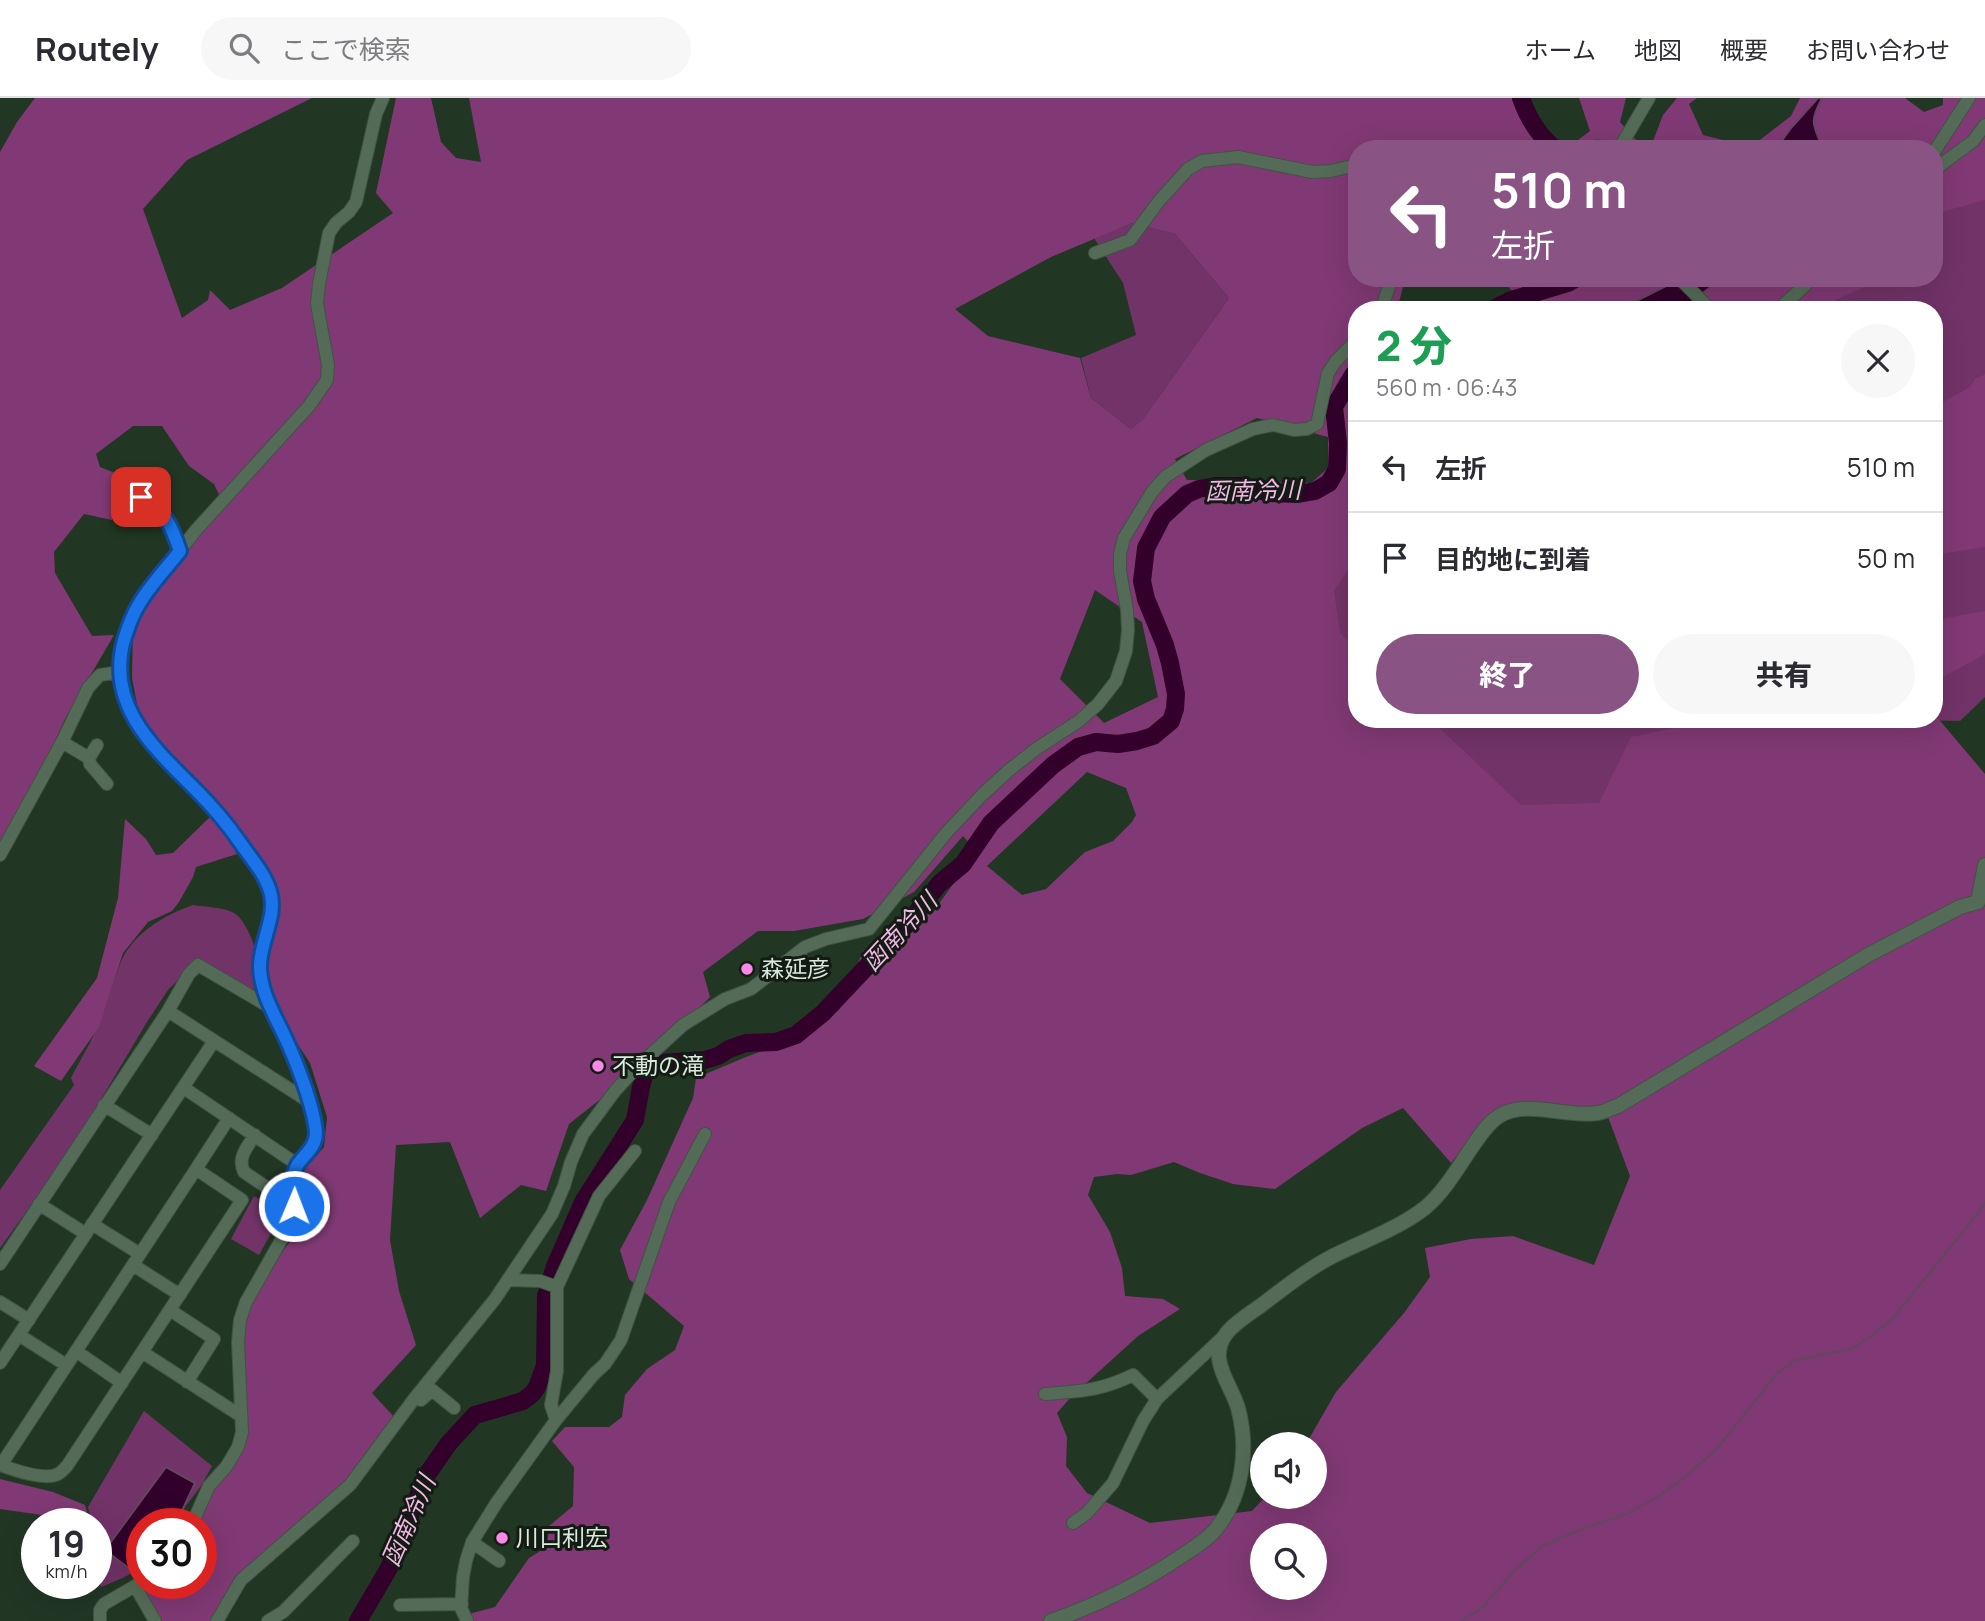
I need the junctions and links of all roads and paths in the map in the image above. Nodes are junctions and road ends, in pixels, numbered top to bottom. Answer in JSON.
{"nodes":[{"id":1,"x":383,"y":98,"type":"edge"},
{"id":2,"x":1649,"y":98,"type":"edge"},
{"id":3,"x":1969,"y":98,"type":"edge"},
{"id":4,"x":1985,"y":125,"type":"edge"},
{"id":5,"x":1624,"y":140,"type":"edge"},
{"id":6,"x":1942,"y":140,"type":"edge"},
{"id":7,"x":1943,"y":163,"type":"edge"},
{"id":8,"x":1348,"y":167,"type":"edge"},
{"id":9,"x":1095,"y":253,"type":"dead end"},
{"id":10,"x":1688,"y":287,"type":"edge"},
{"id":11,"x":1803,"y":287,"type":"edge"},
{"id":12,"x":1702,"y":301,"type":"edge"},
{"id":13,"x":1788,"y":301,"type":"edge"},
{"id":14,"x":1348,"y":349,"type":"edge"},
{"id":15,"x":119,"y":481,"type":"dead end"},
{"id":16,"x":180,"y":551,"type":"junction"},
{"id":17,"x":120,"y":672,"type":"junction"},
{"id":18,"x":62,"y":742,"type":"junction"},
{"id":19,"x":97,"y":745,"type":"dead end"},
{"id":20,"x":89,"y":758,"type":"junction"},
{"id":21,"x":107,"y":784,"type":"dead end"},
{"id":22,"x":0,"y":855,"type":"edge"},
{"id":23,"x":1985,"y":865,"type":"edge"},
{"id":24,"x":268,"y":1006,"type":"junction"},
{"id":25,"x":168,"y":1011,"type":"junction"},
{"id":26,"x":214,"y":1041,"type":"junction"},
{"id":27,"x":184,"y":1088,"type":"junction"},
{"id":28,"x":308,"y":1101,"type":"junction"},
{"id":29,"x":104,"y":1105,"type":"junction"},
{"id":30,"x":229,"y":1118,"type":"junction"},
{"id":31,"x":705,"y":1134,"type":"dead end"},
{"id":32,"x":152,"y":1135,"type":"junction"},
{"id":33,"x":255,"y":1135,"type":"junction"},
{"id":34,"x":635,"y":1151,"type":"dead end"},
{"id":35,"x":298,"y":1165,"type":"junction"},
{"id":36,"x":196,"y":1169,"type":"junction"},
{"id":37,"x":39,"y":1204,"type":"junction"},
{"id":38,"x":294,"y":1206,"type":"junction"},
{"id":39,"x":89,"y":1229,"type":"junction"},
{"id":40,"x":136,"y":1260,"type":"junction"},
{"id":41,"x":0,"y":1264,"type":"edge"},
{"id":42,"x":508,"y":1280,"type":"junction"},
{"id":43,"x":557,"y":1287,"type":"junction"},
{"id":44,"x":180,"y":1295,"type":"junction"},
{"id":45,"x":0,"y":1302,"type":"edge"},
{"id":46,"x":170,"y":1310,"type":"junction"},
{"id":47,"x":29,"y":1320,"type":"junction"},
{"id":48,"x":19,"y":1335,"type":"junction"},
{"id":49,"x":1225,"y":1335,"type":"junction"},
{"id":50,"x":76,"y":1351,"type":"junction"},
{"id":51,"x":142,"y":1352,"type":"junction"},
{"id":52,"x":0,"y":1363,"type":"edge"},
{"id":53,"x":66,"y":1365,"type":"junction"},
{"id":54,"x":187,"y":1382,"type":"junction"},
{"id":55,"x":122,"y":1383,"type":"junction"},
{"id":56,"x":1045,"y":1394,"type":"dead end"},
{"id":57,"x":414,"y":1399,"type":"junction"},
{"id":58,"x":1157,"y":1399,"type":"junction"},
{"id":59,"x":454,"y":1408,"type":"dead end"},
{"id":60,"x":241,"y":1416,"type":"junction"},
{"id":61,"x":556,"y":1420,"type":"junction"},
{"id":62,"x":0,"y":1465,"type":"edge"},
{"id":63,"x":199,"y":1508,"type":"edge"},
{"id":64,"x":1073,"y":1523,"type":"dead end"},
{"id":65,"x":353,"y":1541,"type":"dead end"},
{"id":66,"x":472,"y":1542,"type":"junction"},
{"id":67,"x":499,"y":1562,"type":"dead end"},
{"id":68,"x":126,"y":1591,"type":"edge"},
{"id":69,"x":145,"y":1599,"type":"edge"},
{"id":70,"x":462,"y":1604,"type":"junction"},
{"id":71,"x":400,"y":1605,"type":"dead end"},
{"id":72,"x":100,"y":1621,"type":"edge"},
{"id":73,"x":155,"y":1621,"type":"edge"},
{"id":74,"x":217,"y":1621,"type":"edge"},
{"id":75,"x":268,"y":1621,"type":"edge"},
{"id":76,"x":467,"y":1621,"type":"edge"},
{"id":77,"x":1051,"y":1621,"type":"edge"}],
"edges":[{"from":1,"to":16,"type":"street"},
{"from":2,"to":5,"type":"street"},
{"from":3,"to":6,"type":"street"},
{"from":4,"to":7,"type":"street"},
{"from":8,"to":9,"type":"street"},
{"from":10,"to":12,"type":"street"},
{"from":11,"to":13,"type":"street"},
{"from":14,"to":42,"type":"street"},
{"from":15,"to":16,"type":"street"},
{"from":16,"to":17,"type":"street"},
{"from":17,"to":18,"type":"street"},
{"from":17,"to":24,"type":"street"},
{"from":18,"to":20,"type":"street"},
{"from":18,"to":22,"type":"street"},
{"from":19,"to":20,"type":"street"},
{"from":20,"to":21,"type":"street"},
{"from":23,"to":49,"type":"street"},
{"from":24,"to":25,"type":"street"},
{"from":24,"to":28,"type":"street"},
{"from":25,"to":26,"type":"street"},
{"from":25,"to":29,"type":"street"},
{"from":26,"to":27,"type":"street"},
{"from":26,"to":28,"type":"street"},
{"from":27,"to":30,"type":"street"},
{"from":27,"to":32,"type":"street"},
{"from":28,"to":35,"type":"street"},
{"from":29,"to":32,"type":"street"},
{"from":29,"to":37,"type":"street"},
{"from":30,"to":33,"type":"street"},
{"from":30,"to":36,"type":"street"},
{"from":31,"to":61,"type":"street"},
{"from":32,"to":39,"type":"street"},
{"from":33,"to":35,"type":"street"},
{"from":33,"to":38,"type":"street"},
{"from":34,"to":43,"type":"street"},
{"from":35,"to":38,"type":"street"},
{"from":36,"to":40,"type":"street"},
{"from":36,"to":44,"type":"street"},
{"from":37,"to":39,"type":"street"},
{"from":37,"to":41,"type":"street"},
{"from":38,"to":60,"type":"street"},
{"from":39,"to":40,"type":"street"},
{"from":39,"to":47,"type":"street"},
{"from":40,"to":44,"type":"street"},
{"from":40,"to":50,"type":"street"},
{"from":42,"to":43,"type":"street"},
{"from":42,"to":57,"type":"street"},
{"from":43,"to":61,"type":"street"},
{"from":44,"to":46,"type":"street"},
{"from":45,"to":47,"type":"street"},
{"from":46,"to":51,"type":"street"},
{"from":46,"to":54,"type":"street"},
{"from":47,"to":48,"type":"street"},
{"from":48,"to":52,"type":"street"},
{"from":48,"to":53,"type":"street"},
{"from":49,"to":58,"type":"street"},
{"from":49,"to":77,"type":"street"},
{"from":50,"to":53,"type":"street"},
{"from":50,"to":55,"type":"street"},
{"from":51,"to":54,"type":"street"},
{"from":51,"to":55,"type":"street"},
{"from":53,"to":62,"type":"street"},
{"from":54,"to":60,"type":"street"},
{"from":55,"to":62,"type":"street"},
{"from":56,"to":58,"type":"street"},
{"from":57,"to":59,"type":"street"},
{"from":57,"to":74,"type":"street"},
{"from":58,"to":64,"type":"street"},
{"from":60,"to":63,"type":"street"},
{"from":61,"to":66,"type":"street"},
{"from":65,"to":75,"type":"street"},
{"from":66,"to":67,"type":"street"},
{"from":66,"to":70,"type":"street"},
{"from":68,"to":72,"type":"street"},
{"from":69,"to":73,"type":"street"},
{"from":70,"to":71,"type":"street"},
{"from":70,"to":76,"type":"street"}]}
